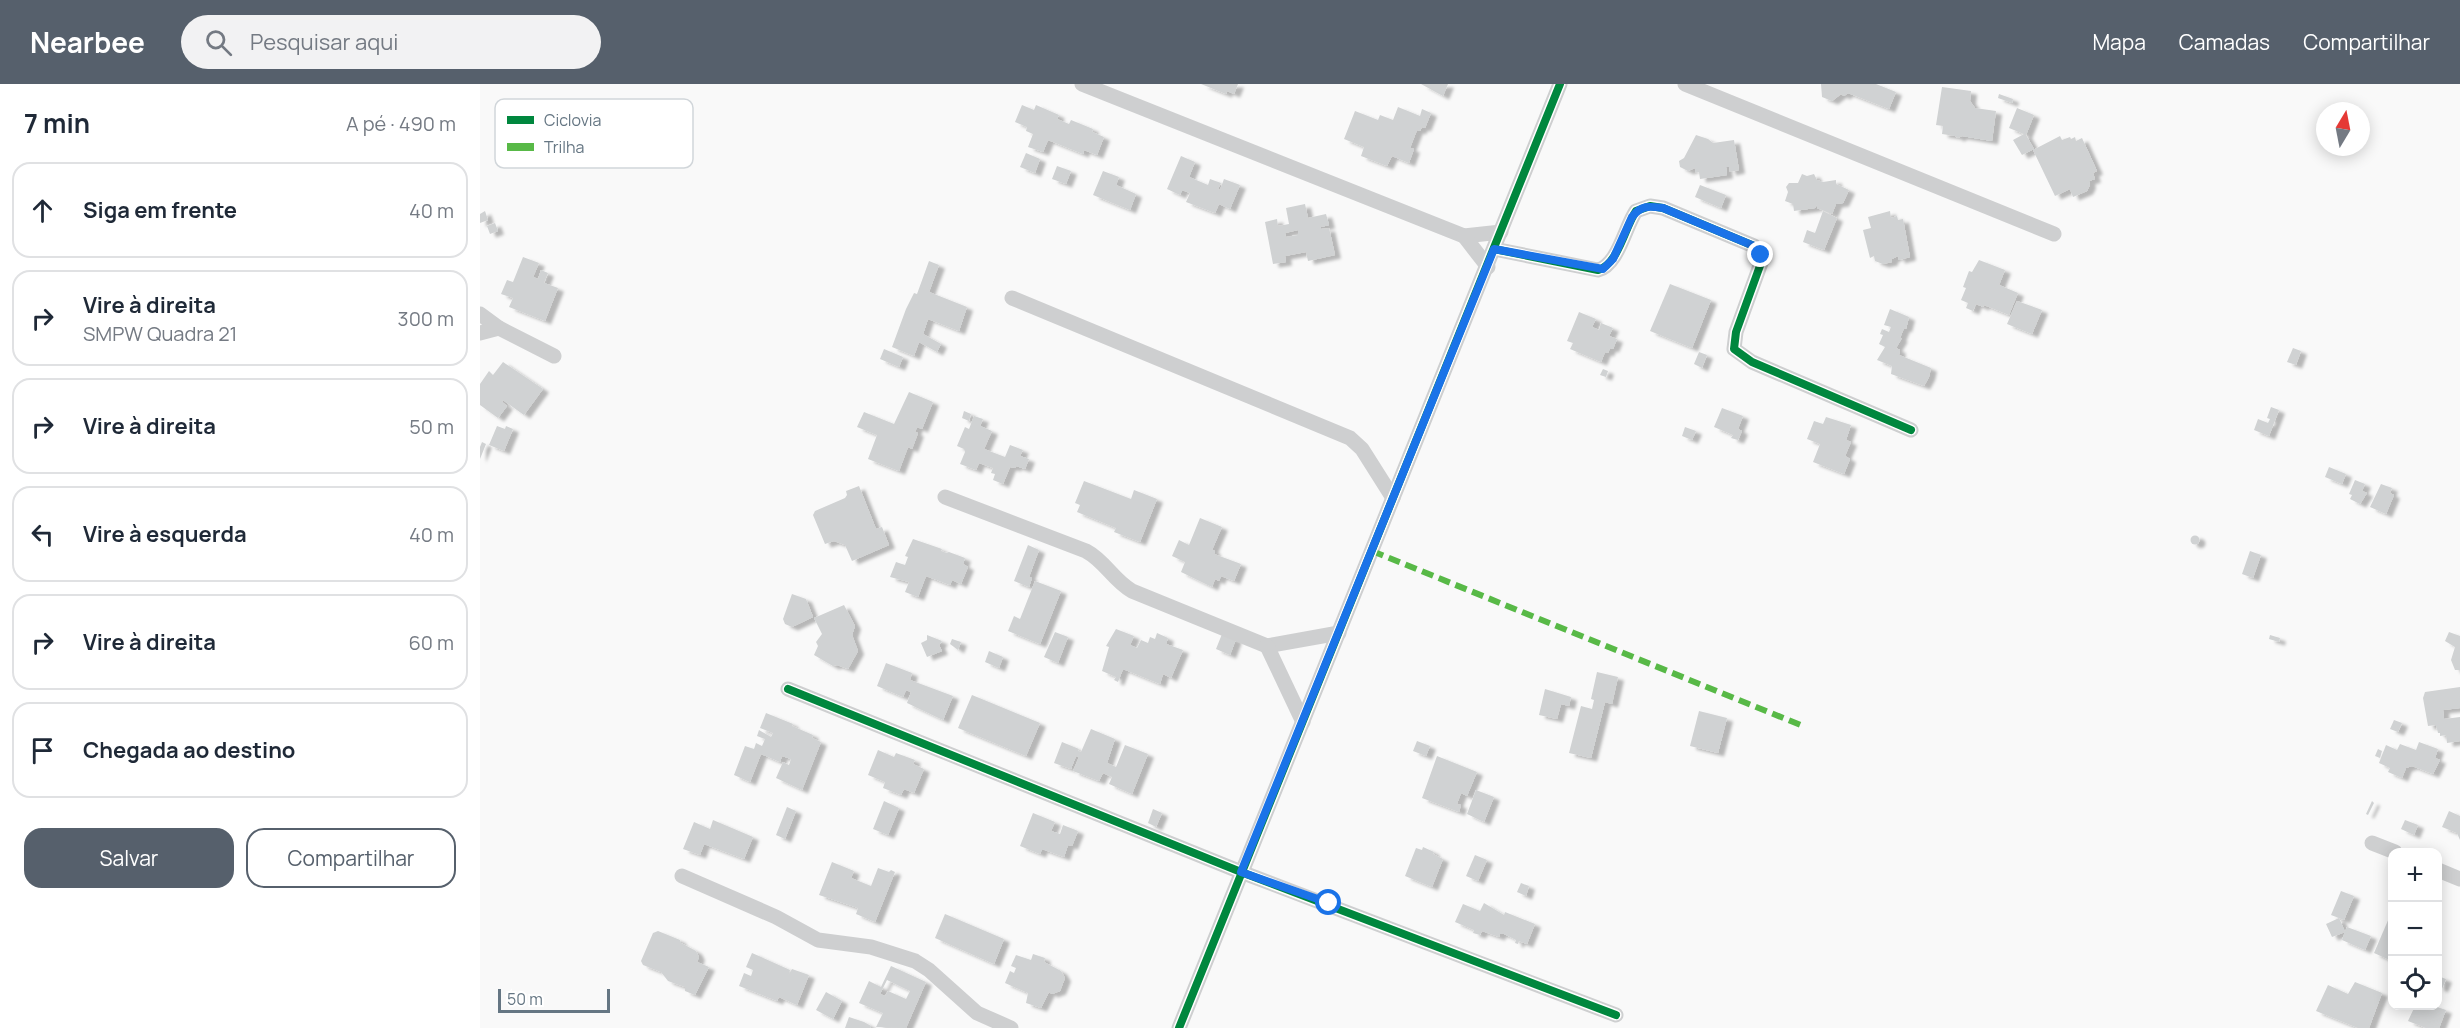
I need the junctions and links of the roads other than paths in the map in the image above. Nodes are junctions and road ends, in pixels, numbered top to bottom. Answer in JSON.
{"nodes":[{"id":1,"x":1082,"y":84,"type":"edge"},
{"id":2,"x":1560,"y":84,"type":"edge"},
{"id":3,"x":1685,"y":84,"type":"edge"},
{"id":4,"x":1501,"y":232,"type":"junction"},
{"id":5,"x":2054,"y":234,"type":"dead end"},
{"id":6,"x":1464,"y":236,"type":"junction"},
{"id":7,"x":1494,"y":249,"type":"junction"},
{"id":8,"x":1488,"y":267,"type":"junction"},
{"id":9,"x":1012,"y":298,"type":"dead end"},
{"id":10,"x":480,"y":314,"type":"edge"},
{"id":11,"x":499,"y":328,"type":"junction"},
{"id":12,"x":480,"y":333,"type":"edge"},
{"id":13,"x":554,"y":356,"type":"dead end"},
{"id":14,"x":1911,"y":430,"type":"dead end"},
{"id":15,"x":945,"y":496,"type":"dead end"},
{"id":16,"x":1393,"y":498,"type":"junction"},
{"id":17,"x":1339,"y":633,"type":"junction"},
{"id":18,"x":1267,"y":646,"type":"junction"},
{"id":19,"x":788,"y":689,"type":"dead end"},
{"id":20,"x":1302,"y":722,"type":"junction"},
{"id":21,"x":2372,"y":843,"type":"dead end"},
{"id":22,"x":2388,"y":849,"type":"edge"},
{"id":23,"x":1241,"y":872,"type":"junction"},
{"id":24,"x":2442,"y":872,"type":"edge"},
{"id":25,"x":682,"y":876,"type":"dead end"},
{"id":26,"x":2460,"y":879,"type":"edge"},
{"id":27,"x":1616,"y":1015,"type":"dead end"},
{"id":28,"x":1011,"y":1028,"type":"edge"},
{"id":29,"x":1179,"y":1028,"type":"edge"}],
"edges":[{"from":1,"to":6,"type":"street"},
{"from":2,"to":4,"type":"street"},
{"from":3,"to":5,"type":"street"},
{"from":4,"to":6,"type":"street"},
{"from":4,"to":7,"type":"street"},
{"from":6,"to":8,"type":"street"},
{"from":7,"to":8,"type":"street"},
{"from":7,"to":14,"type":"street"},
{"from":8,"to":16,"type":"street"},
{"from":9,"to":16,"type":"street"},
{"from":10,"to":11,"type":"street"},
{"from":11,"to":12,"type":"street"},
{"from":11,"to":13,"type":"street"},
{"from":15,"to":18,"type":"street"},
{"from":16,"to":17,"type":"street"},
{"from":17,"to":18,"type":"street"},
{"from":17,"to":20,"type":"street"},
{"from":18,"to":20,"type":"street"},
{"from":19,"to":23,"type":"street"},
{"from":20,"to":23,"type":"street"},
{"from":21,"to":22,"type":"street"},
{"from":23,"to":27,"type":"street"},
{"from":23,"to":29,"type":"street"},
{"from":24,"to":26,"type":"street"},
{"from":25,"to":28,"type":"street"}]}
